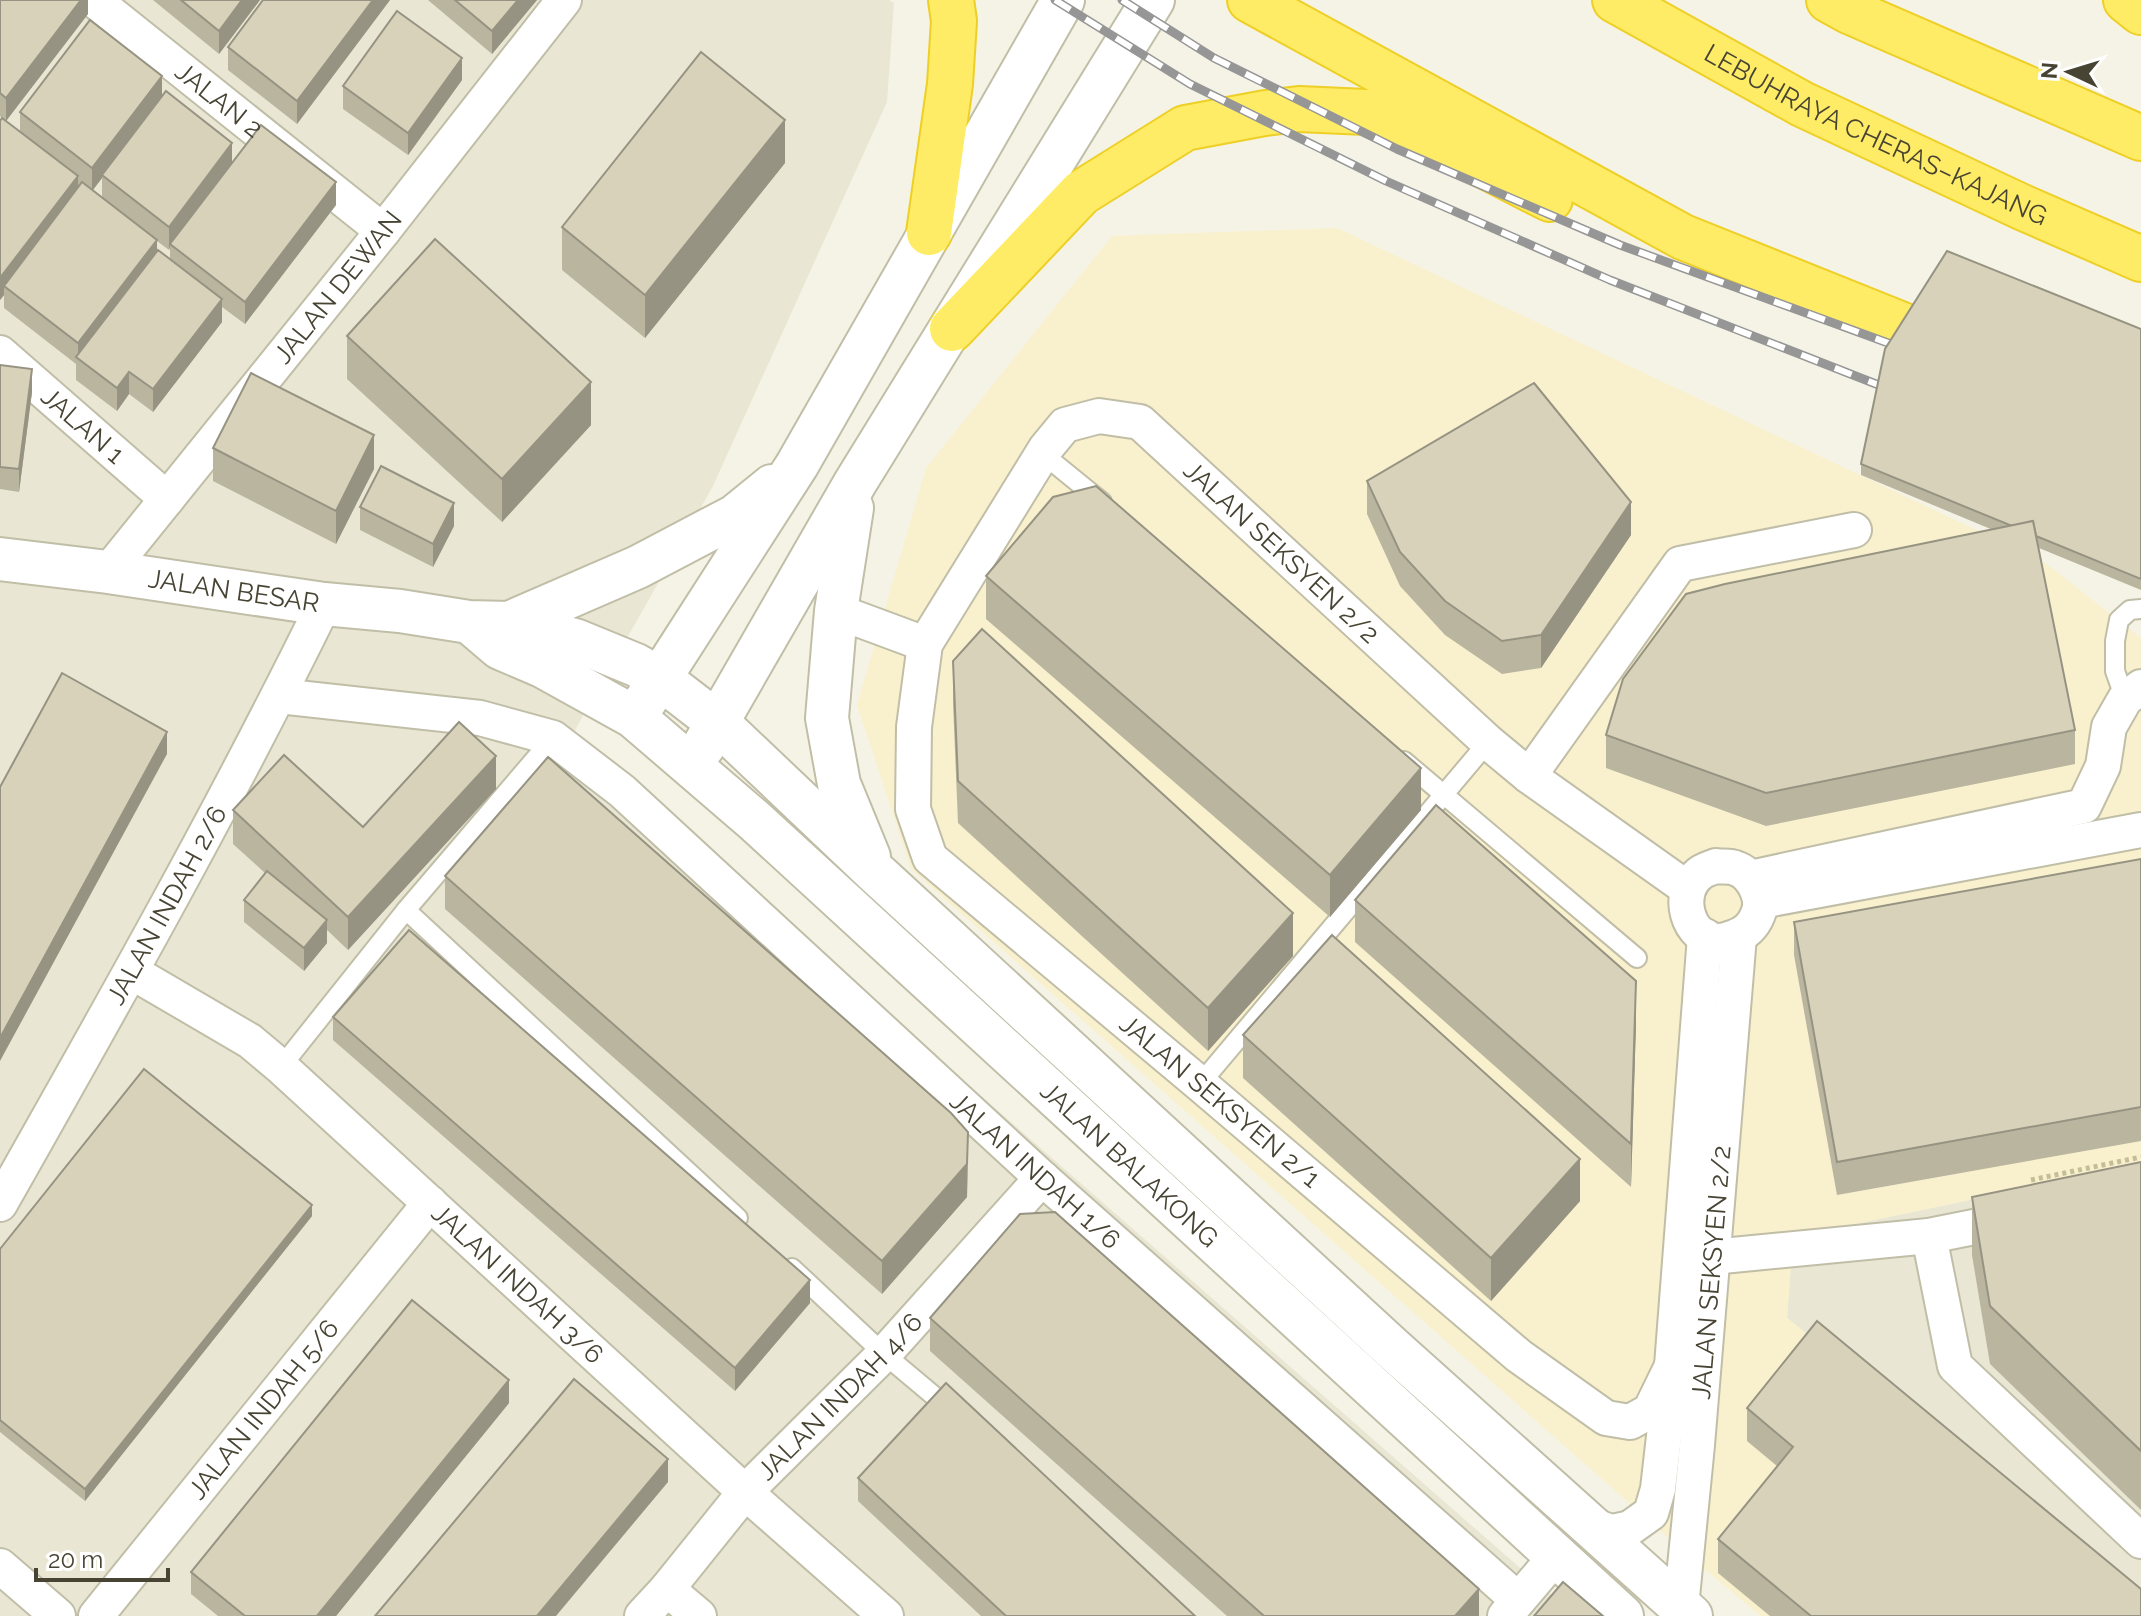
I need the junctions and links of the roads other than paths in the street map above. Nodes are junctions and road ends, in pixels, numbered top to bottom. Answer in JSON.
{"nodes":[{"id":1,"x":94,"y":0,"type":"edge"},
{"id":2,"x":564,"y":0,"type":"edge"},
{"id":3,"x":951,"y":0,"type":"edge"},
{"id":4,"x":1063,"y":0,"type":"edge"},
{"id":5,"x":1153,"y":0,"type":"edge"},
{"id":6,"x":1250,"y":0,"type":"edge"},
{"id":7,"x":1615,"y":0,"type":"edge"},
{"id":8,"x":1829,"y":0,"type":"edge"},
{"id":9,"x":2126,"y":0,"type":"edge"},
{"id":10,"x":2141,"y":12,"type":"edge"},
{"id":11,"x":2141,"y":138,"type":"edge"},
{"id":12,"x":2024,"y":208,"type":"junction"},
{"id":13,"x":383,"y":231,"type":"junction"},
{"id":14,"x":929,"y":233,"type":"junction"},
{"id":15,"x":1683,"y":237,"type":"junction"},
{"id":16,"x":2141,"y":259,"type":"edge"},
{"id":17,"x":2141,"y":293,"type":"edge"},
{"id":18,"x":952,"y":329,"type":"junction"},
{"id":19,"x":0,"y":353,"type":"edge"},
{"id":20,"x":1993,"y":361,"type":"edge"},
{"id":21,"x":1043,"y":454,"type":"junction"},
{"id":22,"x":797,"y":465,"type":"junction"},
{"id":23,"x":855,"y":483,"type":"junction"},
{"id":24,"x":167,"y":499,"type":"junction"},
{"id":25,"x":1120,"y":517,"type":"edge"},
{"id":26,"x":1854,"y":530,"type":"dead end"},
{"id":27,"x":0,"y":559,"type":"edge"},
{"id":28,"x":108,"y":572,"type":"junction"},
{"id":29,"x":324,"y":604,"type":"junction"},
{"id":30,"x":2141,"y":609,"type":"edge"},
{"id":31,"x":836,"y":611,"type":"junction"},
{"id":32,"x":469,"y":622,"type":"junction"},
{"id":33,"x":509,"y":623,"type":"junction"},
{"id":34,"x":925,"y":644,"type":"junction"},
{"id":35,"x":661,"y":679,"type":"junction"},
{"id":36,"x":2133,"y":693,"type":"edge"},
{"id":37,"x":279,"y":696,"type":"junction"},
{"id":38,"x":634,"y":717,"type":"junction"},
{"id":39,"x":718,"y":723,"type":"junction"},
{"id":40,"x":553,"y":738,"type":"junction"},
{"id":41,"x":1488,"y":742,"type":"junction"},
{"id":42,"x":1396,"y":753,"type":"edge"},
{"id":43,"x":692,"y":765,"type":"junction"},
{"id":44,"x":1529,"y":776,"type":"junction"},
{"id":45,"x":1444,"y":795,"type":"junction"},
{"id":46,"x":2141,"y":830,"type":"edge"},
{"id":47,"x":875,"y":872,"type":"junction"},
{"id":48,"x":1688,"y":889,"type":"junction"},
{"id":49,"x":1756,"y":890,"type":"junction"},
{"id":50,"x":406,"y":910,"type":"junction"},
{"id":51,"x":1705,"y":936,"type":"junction"},
{"id":52,"x":1739,"y":936,"type":"junction"},
{"id":53,"x":1637,"y":958,"type":"dead end"},
{"id":54,"x":132,"y":972,"type":"junction"},
{"id":55,"x":281,"y":1067,"type":"junction"},
{"id":56,"x":1200,"y":1084,"type":"junction"},
{"id":57,"x":1042,"y":1178,"type":"junction"},
{"id":58,"x":430,"y":1203,"type":"junction"},
{"id":59,"x":0,"y":1204,"type":"edge"},
{"id":60,"x":2053,"y":1211,"type":"edge"},
{"id":61,"x":756,"y":1234,"type":"edge"},
{"id":62,"x":1929,"y":1236,"type":"junction"},
{"id":63,"x":779,"y":1256,"type":"edge"},
{"id":64,"x":1712,"y":1257,"type":"junction"},
{"id":65,"x":884,"y":1354,"type":"junction"},
{"id":66,"x":1672,"y":1366,"type":"junction"},
{"id":67,"x":967,"y":1424,"type":"edge"},
{"id":68,"x":745,"y":1492,"type":"junction"},
{"id":69,"x":1590,"y":1525,"type":"junction"},
{"id":70,"x":2141,"y":1541,"type":"edge"},
{"id":71,"x":1556,"y":1556,"type":"junction"},
{"id":72,"x":0,"y":1566,"type":"edge"},
{"id":73,"x":667,"y":1589,"type":"junction"},
{"id":74,"x":1512,"y":1608,"type":"edge"},
{"id":75,"x":1686,"y":1612,"type":"edge"},
{"id":76,"x":58,"y":1616,"type":"edge"},
{"id":77,"x":96,"y":1616,"type":"edge"},
{"id":78,"x":642,"y":1616,"type":"edge"},
{"id":79,"x":699,"y":1616,"type":"edge"},
{"id":80,"x":886,"y":1616,"type":"edge"},
{"id":81,"x":1622,"y":1616,"type":"edge"}],
"edges":[{"from":1,"to":13,"type":"street","name":"JALAN 2"},
{"from":2,"to":13,"type":"street","name":"JALAN DEWAN"},
{"from":3,"to":14,"type":"highway"},
{"from":4,"to":14,"type":"street"},
{"from":5,"to":18,"type":"street"},
{"from":6,"to":15,"type":"highway"},
{"from":7,"to":12,"type":"highway","name":"LEBUHRAYA CHERAS–KAJANG"},
{"from":8,"to":11,"type":"highway"},
{"from":9,"to":10,"type":"highway"},
{"from":12,"to":16,"type":"highway","name":"LEBUHRAYA CHERAS–KAJANG"},
{"from":12,"to":17,"type":"highway"},
{"from":13,"to":24,"type":"street","name":"JALAN DEWAN"},
{"from":14,"to":22,"type":"street"},
{"from":15,"to":18,"type":"highway"},
{"from":15,"to":20,"type":"highway"},
{"from":18,"to":23,"type":"street"},
{"from":19,"to":24,"type":"street","name":"JALAN 1"},
{"from":21,"to":25,"type":"lane"},
{"from":21,"to":34,"type":"street","name":"JALAN SEKSYEN 2/2"},
{"from":21,"to":41,"type":"street","name":"JALAN SEKSYEN 2/2"},
{"from":22,"to":33,"type":"street"},
{"from":22,"to":35,"type":"street"},
{"from":23,"to":31,"type":"street"},
{"from":23,"to":39,"type":"street"},
{"from":24,"to":28,"type":"street","name":"JALAN DEWAN"},
{"from":26,"to":44,"type":"street"},
{"from":27,"to":28,"type":"street","name":"JALAN BESAR"},
{"from":28,"to":29,"type":"street","name":"JALAN BESAR"},
{"from":29,"to":32,"type":"street","name":"JALAN BESAR"},
{"from":29,"to":37,"type":"street","name":"JALAN INDAH 2/6"},
{"from":30,"to":36,"type":"lane"},
{"from":31,"to":34,"type":"street"},
{"from":31,"to":47,"type":"street"},
{"from":32,"to":33,"type":"street","name":"JALAN BESAR"},
{"from":32,"to":38,"type":"street"},
{"from":33,"to":35,"type":"street","name":"JALAN BESAR"},
{"from":34,"to":56,"type":"street","name":"JALAN SEKSYEN 2/1"},
{"from":35,"to":38,"type":"street"},
{"from":35,"to":39,"type":"street"},
{"from":36,"to":49,"type":"street"},
{"from":37,"to":40,"type":"street"},
{"from":37,"to":54,"type":"street","name":"JALAN INDAH 2/6"},
{"from":38,"to":43,"type":"street","name":"JALAN BALAKONG"},
{"from":39,"to":43,"type":"street"},
{"from":39,"to":47,"type":"street","name":"JALAN BALAKONG"},
{"from":40,"to":50,"type":"lane"},
{"from":40,"to":57,"type":"street","name":"JALAN INDAH 1/6"},
{"from":41,"to":44,"type":"street","name":"JALAN SEKSYEN 2/2"},
{"from":41,"to":45,"type":"lane"},
{"from":42,"to":45,"type":"lane"},
{"from":43,"to":71,"type":"street","name":"JALAN BALAKONG"},
{"from":44,"to":48,"type":"street","name":"JALAN SEKSYEN 2/2"},
{"from":45,"to":53,"type":"lane"},
{"from":45,"to":56,"type":"lane"},
{"from":46,"to":49,"type":"street"},
{"from":47,"to":69,"type":"street","name":"JALAN BALAKONG"},
{"from":48,"to":49,"type":"street"},
{"from":48,"to":51,"type":"street"},
{"from":49,"to":52,"type":"street"},
{"from":50,"to":55,"type":"lane"},
{"from":50,"to":61,"type":"lane"},
{"from":51,"to":52,"type":"street"},
{"from":51,"to":66,"type":"street"},
{"from":52,"to":64,"type":"street","name":"JALAN SEKSYEN 2/2"},
{"from":54,"to":55,"type":"street","name":"JALAN INDAH 3/6"},
{"from":54,"to":59,"type":"street","name":"JALAN INDAH 2/6"},
{"from":55,"to":58,"type":"street","name":"JALAN INDAH 3/6"},
{"from":56,"to":66,"type":"street","name":"JALAN SEKSYEN 2/1"},
{"from":57,"to":65,"type":"street","name":"JALAN INDAH 4/6"},
{"from":57,"to":74,"type":"street","name":"JALAN INDAH 1/6"},
{"from":58,"to":68,"type":"street","name":"JALAN INDAH 3/6"},
{"from":58,"to":77,"type":"street","name":"JALAN INDAH 5/6"},
{"from":60,"to":62,"type":"street"},
{"from":62,"to":64,"type":"street"},
{"from":62,"to":70,"type":"street"},
{"from":63,"to":65,"type":"lane"},
{"from":64,"to":75,"type":"street","name":"JALAN SEKSYEN 2/2"},
{"from":65,"to":67,"type":"lane"},
{"from":65,"to":68,"type":"street","name":"JALAN INDAH 4/6"},
{"from":66,"to":69,"type":"street"},
{"from":68,"to":73,"type":"street","name":"JALAN INDAH 4/6"},
{"from":68,"to":80,"type":"street","name":"JALAN INDAH 3/6"},
{"from":69,"to":75,"type":"street","name":"JALAN BALAKONG"},
{"from":71,"to":74,"type":"street"},
{"from":71,"to":81,"type":"street","name":"JALAN BALAKONG"},
{"from":72,"to":76,"type":"street"},
{"from":73,"to":78,"type":"street","name":"JALAN INDAH 4/6"},
{"from":73,"to":79,"type":"street"}]}
